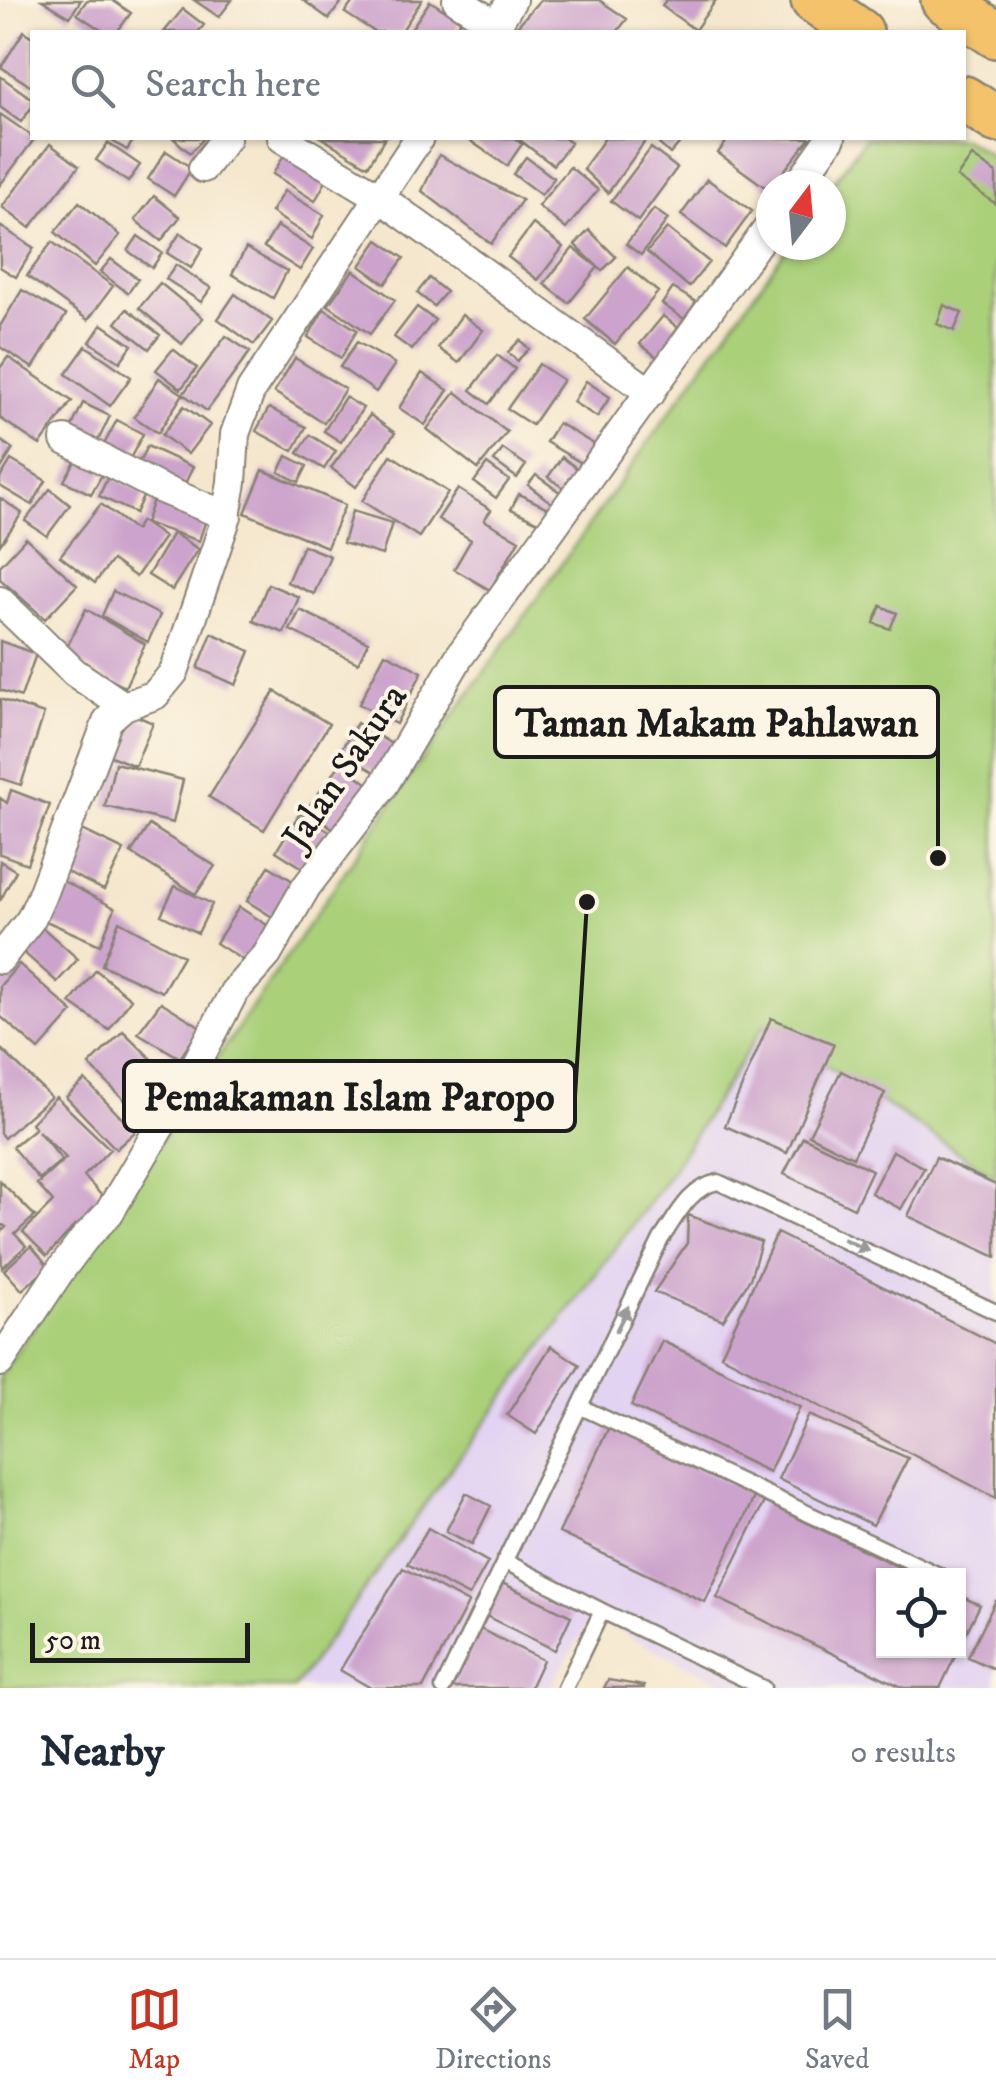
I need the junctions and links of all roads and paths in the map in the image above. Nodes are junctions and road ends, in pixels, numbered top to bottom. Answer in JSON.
{"nodes":[{"id":1,"x":457,"y":0,"type":"edge"},
{"id":2,"x":512,"y":0,"type":"edge"},
{"id":3,"x":814,"y":0,"type":"edge"},
{"id":4,"x":494,"y":29,"type":"edge"},
{"id":5,"x":857,"y":30,"type":"edge"},
{"id":6,"x":966,"y":100,"type":"edge"},
{"id":7,"x":996,"y":120,"type":"edge"},
{"id":8,"x":224,"y":140,"type":"edge"},
{"id":9,"x":285,"y":140,"type":"edge"},
{"id":10,"x":417,"y":140,"type":"edge"},
{"id":11,"x":831,"y":140,"type":"edge"},
{"id":12,"x":203,"y":168,"type":"dead end"},
{"id":13,"x":809,"y":170,"type":"edge"},
{"id":14,"x":378,"y":196,"type":"junction"},
{"id":15,"x":756,"y":245,"type":"edge"},
{"id":16,"x":651,"y":393,"type":"junction"},
{"id":17,"x":65,"y":440,"type":"dead end"},
{"id":18,"x":227,"y":516,"type":"junction"},
{"id":19,"x":0,"y":601,"type":"edge"},
{"id":20,"x":124,"y":706,"type":"junction"},
{"id":21,"x":3,"y":951,"type":"edge"},
{"id":22,"x":996,"y":1312,"type":"edge"},
{"id":23,"x":0,"y":1362,"type":"edge"},
{"id":24,"x":581,"y":1408,"type":"junction"},
{"id":25,"x":504,"y":1561,"type":"junction"},
{"id":26,"x":924,"y":1568,"type":"edge"},
{"id":27,"x":602,"y":1611,"type":"junction"},
{"id":28,"x":443,"y":1688,"type":"edge"},
{"id":29,"x":565,"y":1688,"type":"edge"},
{"id":30,"x":763,"y":1688,"type":"edge"}],
"edges":[{"from":1,"to":4,"type":"street"},
{"from":2,"to":4,"type":"street"},
{"from":3,"to":5,"type":"highway"},
{"from":6,"to":7,"type":"highway"},
{"from":8,"to":12,"type":"street"},
{"from":9,"to":14,"type":"street"},
{"from":10,"to":14,"type":"street"},
{"from":11,"to":13,"type":"street"},
{"from":14,"to":16,"type":"street"},
{"from":14,"to":18,"type":"street"},
{"from":15,"to":16,"type":"street","name":"Jalan Sakura"},
{"from":16,"to":23,"type":"street","name":"Jalan Sakura"},
{"from":17,"to":18,"type":"street"},
{"from":18,"to":20,"type":"street"},
{"from":19,"to":20,"type":"street"},
{"from":20,"to":21,"type":"street"},
{"from":24,"to":22,"type":"lane","one_way":true},
{"from":24,"to":25,"type":"lane"},
{"from":24,"to":26,"type":"lane"},
{"from":25,"to":27,"type":"lane"},
{"from":25,"to":28,"type":"lane"},
{"from":27,"to":29,"type":"lane"},
{"from":27,"to":30,"type":"lane"}]}
